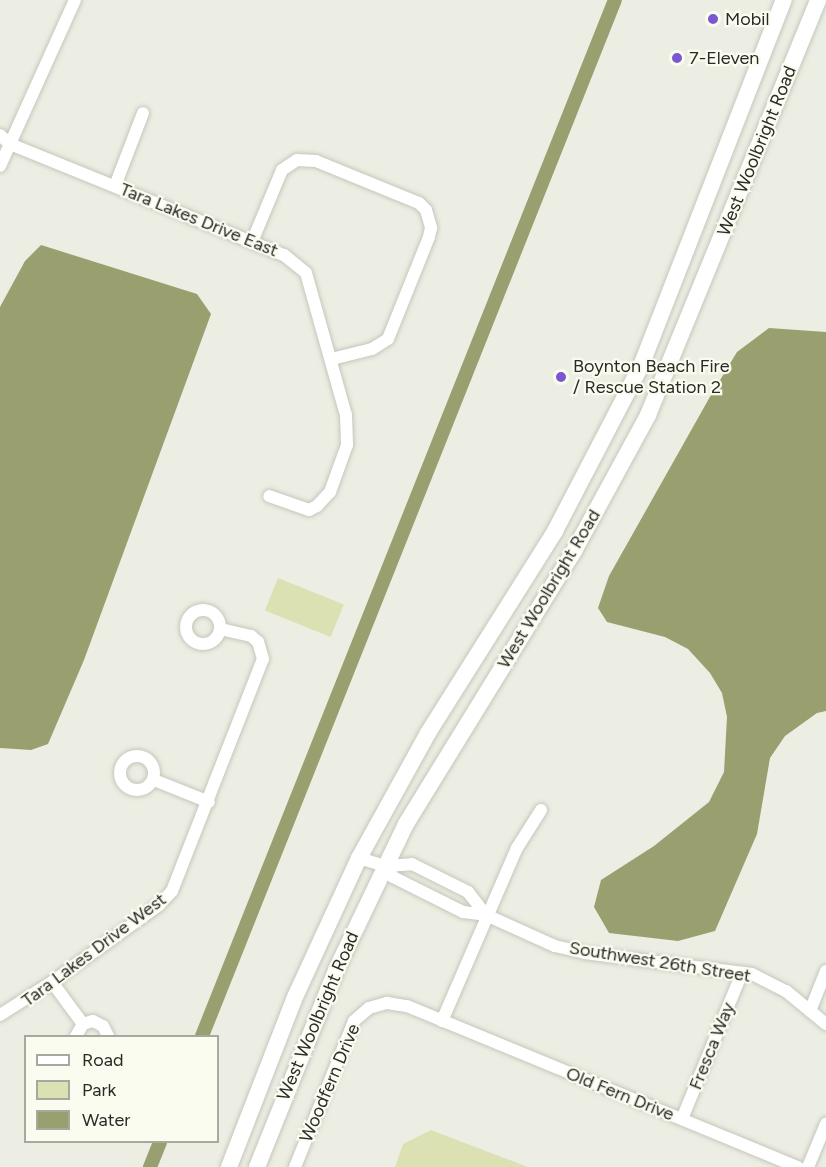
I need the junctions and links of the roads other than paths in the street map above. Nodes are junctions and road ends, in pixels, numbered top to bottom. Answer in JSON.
{"nodes":[{"id":1,"x":75,"y":0,"type":"edge"},
{"id":2,"x":784,"y":0,"type":"edge"},
{"id":3,"x":820,"y":0,"type":"edge"},
{"id":4,"x":826,"y":2,"type":"edge"},
{"id":5,"x":143,"y":113,"type":"dead end"},
{"id":6,"x":0,"y":135,"type":"edge"},
{"id":7,"x":5,"y":144,"type":"edge"},
{"id":8,"x":0,"y":166,"type":"edge"},
{"id":9,"x":115,"y":186,"type":"junction"},
{"id":10,"x":252,"y":242,"type":"junction"},
{"id":11,"x":332,"y":359,"type":"junction"},
{"id":12,"x":268,"y":496,"type":"dead end"},
{"id":13,"x":220,"y":630,"type":"dead end"},
{"id":14,"x":154,"y":780,"type":"dead end"},
{"id":15,"x":209,"y":801,"type":"junction"},
{"id":16,"x":541,"y":810,"type":"dead end"},
{"id":17,"x":359,"y":858,"type":"junction"},
{"id":18,"x":386,"y":866,"type":"junction"},
{"id":19,"x":486,"y":915,"type":"junction"},
{"id":20,"x":826,"y":971,"type":"edge"},
{"id":21,"x":742,"y":973,"type":"junction"},
{"id":22,"x":52,"y":982,"type":"junction"},
{"id":23,"x":810,"y":1011,"type":"junction"},
{"id":24,"x":0,"y":1015,"type":"edge"},
{"id":25,"x":442,"y":1021,"type":"junction"},
{"id":26,"x":83,"y":1024,"type":"junction"},
{"id":27,"x":826,"y":1024,"type":"edge"},
{"id":28,"x":77,"y":1035,"type":"edge"},
{"id":29,"x":107,"y":1035,"type":"edge"},
{"id":30,"x":682,"y":1119,"type":"junction"},
{"id":31,"x":826,"y":1124,"type":"edge"},
{"id":32,"x":229,"y":1167,"type":"edge"},
{"id":33,"x":257,"y":1167,"type":"edge"},
{"id":34,"x":295,"y":1167,"type":"edge"},
{"id":35,"x":798,"y":1167,"type":"edge"},
{"id":36,"x":808,"y":1167,"type":"edge"}],
"edges":[{"from":1,"to":7,"type":"street"},
{"from":2,"to":17,"type":"main road","name":"West Woolbright Road"},
{"from":3,"to":4,"type":"main road"},
{"from":3,"to":18,"type":"main road","name":"West Woolbright Road"},
{"from":5,"to":9,"type":"street"},
{"from":6,"to":7,"type":"street","name":"Tara Lakes Drive East"},
{"from":7,"to":8,"type":"street"},
{"from":7,"to":9,"type":"street","name":"Tara Lakes Drive East"},
{"from":9,"to":10,"type":"street","name":"Tara Lakes Drive East"},
{"from":10,"to":11,"type":"street","name":"Tara Lakes Drive East"},
{"from":10,"to":11,"type":"street"},
{"from":11,"to":12,"type":"street","name":"Tara Lakes Drive East"},
{"from":13,"to":15,"type":"street","name":"Tara Lakes Drive West"},
{"from":14,"to":15,"type":"street"},
{"from":15,"to":22,"type":"street","name":"Tara Lakes Drive West"},
{"from":16,"to":19,"type":"street"},
{"from":17,"to":18,"type":"street","name":"Southwest 26th Street"},
{"from":17,"to":32,"type":"main road","name":"West Woolbright Road"},
{"from":18,"to":19,"type":"street","name":"Southwest 26th Street"},
{"from":18,"to":19,"type":"street","name":"Southwest 26th Street"},
{"from":18,"to":33,"type":"main road","name":"West Woolbright Road"},
{"from":19,"to":21,"type":"street","name":"Southwest 26th Street"},
{"from":19,"to":25,"type":"street"},
{"from":20,"to":23,"type":"street"},
{"from":21,"to":23,"type":"street","name":"Southwest 26th Street"},
{"from":21,"to":30,"type":"street","name":"Fresca Way"},
{"from":22,"to":24,"type":"street","name":"Tara Lakes Drive West"},
{"from":22,"to":26,"type":"street"},
{"from":23,"to":27,"type":"street","name":"Southwest 26th Street"},
{"from":25,"to":30,"type":"street","name":"Old Fern Drive"},
{"from":25,"to":34,"type":"street","name":"Woodfern Drive"},
{"from":26,"to":28,"type":"street"},
{"from":26,"to":29,"type":"street"},
{"from":30,"to":35,"type":"street","name":"Old Fern Drive"},
{"from":31,"to":36,"type":"street"}]}
